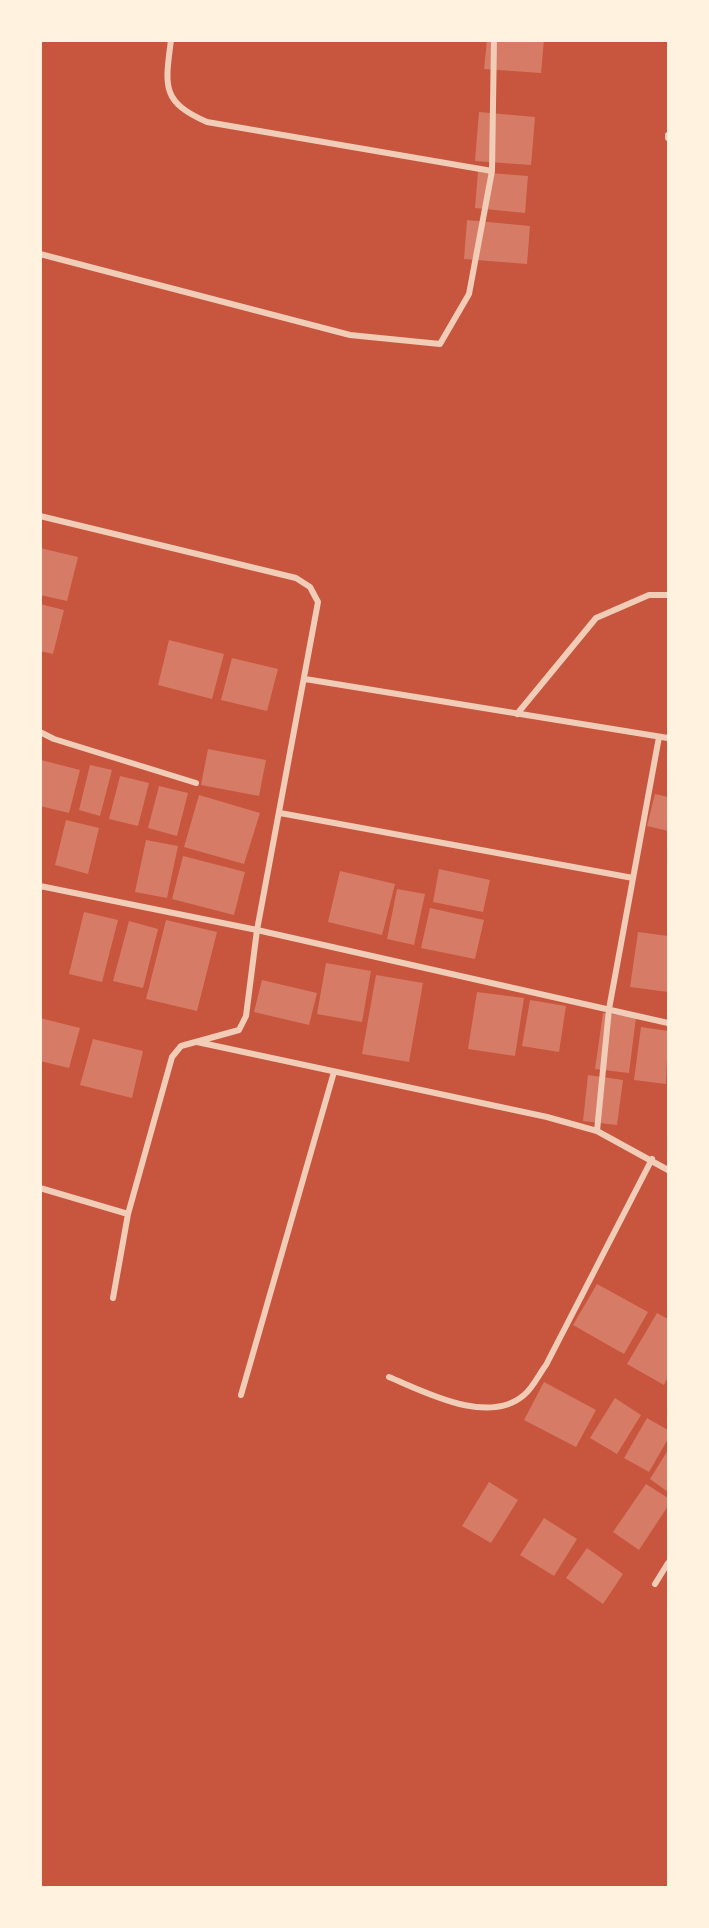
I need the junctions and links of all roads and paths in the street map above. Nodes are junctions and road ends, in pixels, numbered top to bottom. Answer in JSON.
{"nodes":[{"id":1,"x":171,"y":40,"type":"edge"},
{"id":2,"x":494,"y":40,"type":"edge"},
{"id":3,"x":492,"y":171,"type":"junction"},
{"id":4,"x":40,"y":254,"type":"edge"},
{"id":5,"x":40,"y":516,"type":"edge"},
{"id":6,"x":669,"y":595,"type":"edge"},
{"id":7,"x":305,"y":679,"type":"junction"},
{"id":8,"x":517,"y":714,"type":"junction"},
{"id":9,"x":40,"y":732,"type":"edge"},
{"id":10,"x":659,"y":737,"type":"junction"},
{"id":11,"x":669,"y":738,"type":"edge"},
{"id":12,"x":196,"y":783,"type":"dead end"},
{"id":13,"x":280,"y":813,"type":"junction"},
{"id":14,"x":633,"y":878,"type":"junction"},
{"id":15,"x":40,"y":886,"type":"edge"},
{"id":16,"x":257,"y":930,"type":"junction"},
{"id":17,"x":609,"y":1009,"type":"junction"},
{"id":18,"x":669,"y":1023,"type":"edge"},
{"id":19,"x":194,"y":1041,"type":"junction"},
{"id":20,"x":334,"y":1072,"type":"junction"},
{"id":21,"x":597,"y":1131,"type":"junction"},
{"id":22,"x":652,"y":1159,"type":"junction"},
{"id":23,"x":669,"y":1170,"type":"edge"},
{"id":24,"x":40,"y":1188,"type":"edge"},
{"id":25,"x":128,"y":1214,"type":"junction"},
{"id":26,"x":113,"y":1298,"type":"dead end"},
{"id":27,"x":389,"y":1377,"type":"dead end"},
{"id":28,"x":241,"y":1395,"type":"dead end"},
{"id":29,"x":669,"y":1563,"type":"edge"},
{"id":30,"x":655,"y":1584,"type":"dead end"}],
"edges":[{"from":1,"to":3,"type":"street"},
{"from":2,"to":3,"type":"street"},
{"from":3,"to":4,"type":"street"},
{"from":5,"to":7,"type":"street"},
{"from":6,"to":8,"type":"street"},
{"from":7,"to":8,"type":"street"},
{"from":7,"to":13,"type":"street"},
{"from":8,"to":10,"type":"street"},
{"from":9,"to":12,"type":"street"},
{"from":10,"to":11,"type":"street"},
{"from":10,"to":14,"type":"street"},
{"from":13,"to":14,"type":"street"},
{"from":13,"to":16,"type":"street"},
{"from":14,"to":17,"type":"street"},
{"from":15,"to":16,"type":"street"},
{"from":16,"to":17,"type":"street"},
{"from":16,"to":19,"type":"street"},
{"from":17,"to":18,"type":"street"},
{"from":17,"to":21,"type":"street"},
{"from":19,"to":20,"type":"street"},
{"from":19,"to":25,"type":"street"},
{"from":20,"to":21,"type":"street"},
{"from":20,"to":28,"type":"street"},
{"from":21,"to":22,"type":"street"},
{"from":22,"to":23,"type":"street"},
{"from":22,"to":27,"type":"street"},
{"from":24,"to":25,"type":"street"},
{"from":25,"to":26,"type":"street"},
{"from":29,"to":30,"type":"street"}]}
